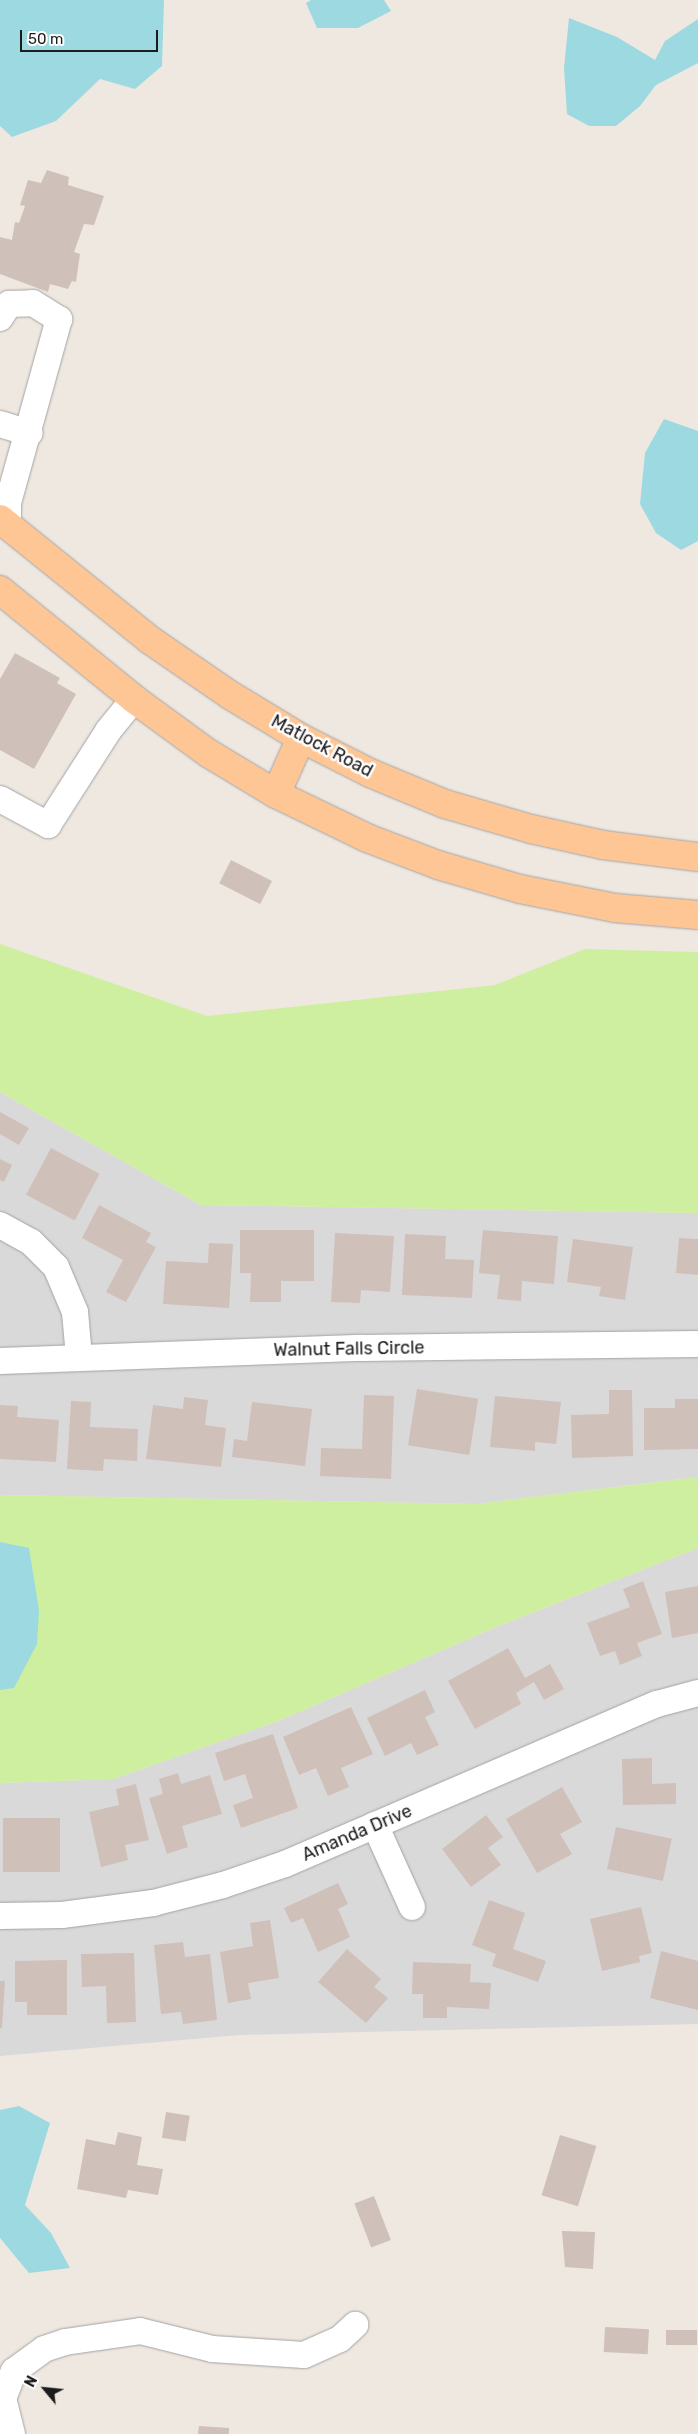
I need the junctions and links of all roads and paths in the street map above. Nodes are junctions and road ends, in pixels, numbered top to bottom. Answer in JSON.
{"nodes":[{"id":1,"x":0,"y":318,"type":"edge"},
{"id":2,"x":0,"y":424,"type":"edge"},
{"id":3,"x":30,"y":434,"type":"junction"},
{"id":4,"x":3,"y":530,"type":"edge"},
{"id":5,"x":0,"y":590,"type":"edge"},
{"id":6,"x":134,"y":699,"type":"junction"},
{"id":7,"x":301,"y":738,"type":"junction"},
{"id":8,"x":276,"y":794,"type":"junction"},
{"id":9,"x":0,"y":799,"type":"edge"},
{"id":10,"x":698,"y":856,"type":"edge"},
{"id":11,"x":698,"y":915,"type":"edge"},
{"id":12,"x":0,"y":1225,"type":"edge"},
{"id":13,"x":698,"y":1344,"type":"edge"},
{"id":14,"x":79,"y":1358,"type":"junction"},
{"id":15,"x":0,"y":1362,"type":"edge"},
{"id":16,"x":698,"y":1693,"type":"edge"},
{"id":17,"x":375,"y":1825,"type":"junction"},
{"id":18,"x":412,"y":1907,"type":"dead end"},
{"id":19,"x":0,"y":1916,"type":"edge"},
{"id":20,"x":355,"y":2325,"type":"dead end"},
{"id":21,"x":12,"y":2434,"type":"edge"}],
"edges":[{"from":1,"to":3,"type":"street"},
{"from":2,"to":3,"type":"street"},
{"from":3,"to":4,"type":"street"},
{"from":4,"to":7,"type":"main road","name":"Matlock Road"},
{"from":5,"to":6,"type":"main road"},
{"from":6,"to":8,"type":"main road"},
{"from":6,"to":9,"type":"street"},
{"from":7,"to":8,"type":"main road"},
{"from":7,"to":10,"type":"main road","name":"Matlock Road"},
{"from":8,"to":11,"type":"main road"},
{"from":12,"to":14,"type":"street"},
{"from":13,"to":14,"type":"street","name":"Walnut Falls Circle"},
{"from":14,"to":15,"type":"street","name":"Walnut Falls Circle"},
{"from":16,"to":17,"type":"street","name":"Amanda Drive"},
{"from":17,"to":18,"type":"street"},
{"from":17,"to":19,"type":"street","name":"Amanda Drive"},
{"from":20,"to":21,"type":"street"}]}
